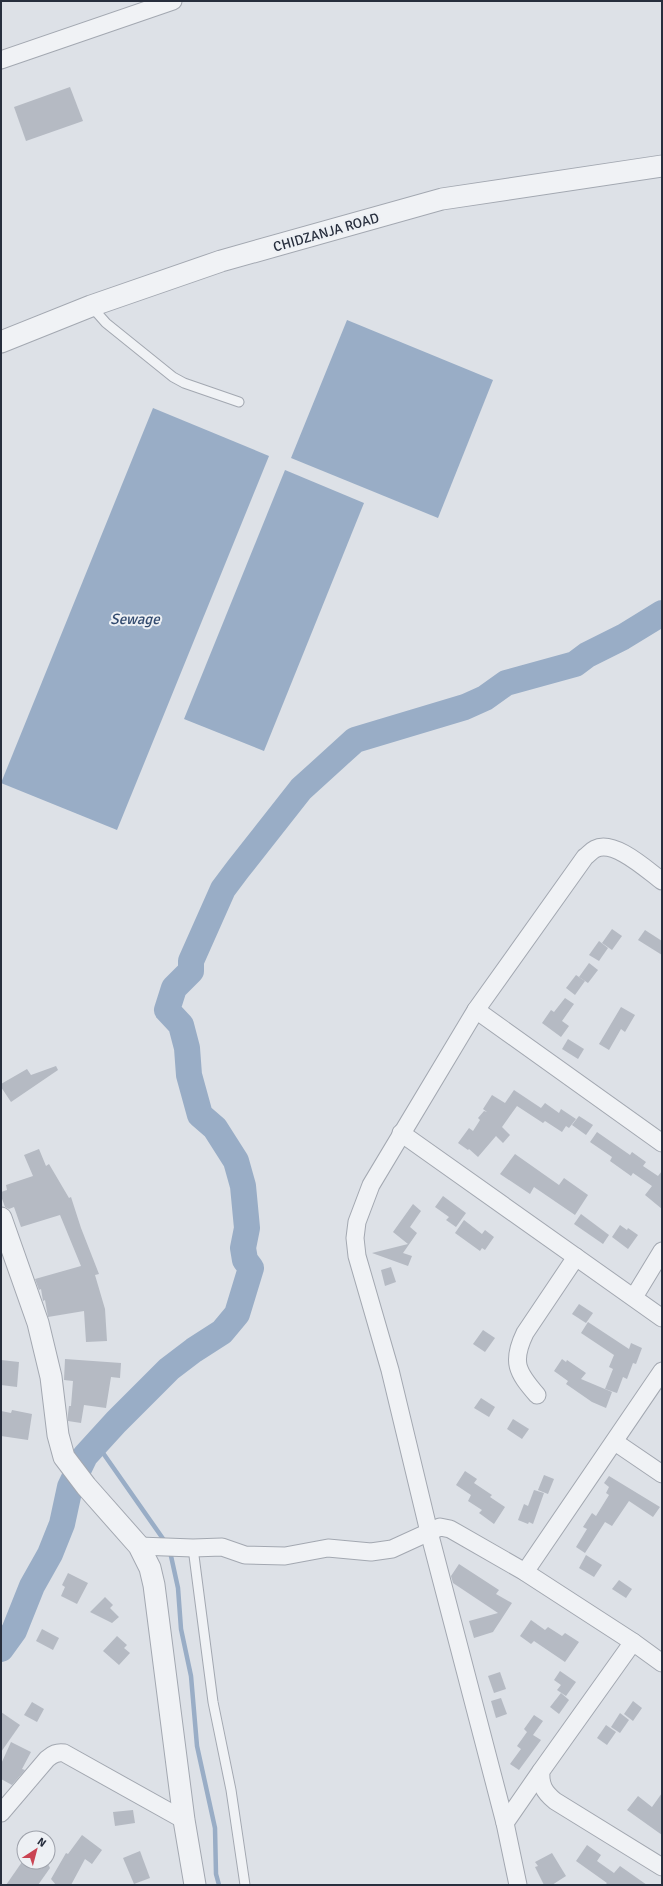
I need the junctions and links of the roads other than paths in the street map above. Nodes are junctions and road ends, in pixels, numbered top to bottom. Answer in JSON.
{"nodes":[{"id":1,"x":173,"y":1,"type":"edge"},
{"id":2,"x":1,"y":60,"type":"edge"},
{"id":3,"x":662,"y":166,"type":"edge"},
{"id":4,"x":91,"y":306,"type":"junction"},
{"id":5,"x":1,"y":342,"type":"edge"},
{"id":6,"x":239,"y":402,"type":"dead end"},
{"id":7,"x":662,"y":881,"type":"edge"},
{"id":8,"x":476,"y":1010,"type":"junction"},
{"id":9,"x":401,"y":1133,"type":"junction"},
{"id":10,"x":662,"y":1143,"type":"edge"},
{"id":11,"x":1,"y":1218,"type":"edge"},
{"id":12,"x":662,"y":1251,"type":"edge"},
{"id":13,"x":576,"y":1257,"type":"junction"},
{"id":14,"x":634,"y":1297,"type":"junction"},
{"id":15,"x":662,"y":1318,"type":"edge"},
{"id":16,"x":662,"y":1372,"type":"edge"},
{"id":17,"x":537,"y":1395,"type":"dead end"},
{"id":18,"x":615,"y":1442,"type":"junction"},
{"id":19,"x":662,"y":1474,"type":"edge"},
{"id":20,"x":429,"y":1532,"type":"junction"},
{"id":21,"x":139,"y":1546,"type":"junction"},
{"id":22,"x":193,"y":1548,"type":"junction"},
{"id":23,"x":525,"y":1572,"type":"junction"},
{"id":24,"x":633,"y":1642,"type":"junction"},
{"id":25,"x":662,"y":1663,"type":"edge"},
{"id":26,"x":541,"y":1771,"type":"junction"},
{"id":27,"x":1,"y":1813,"type":"edge"},
{"id":28,"x":184,"y":1820,"type":"junction"},
{"id":29,"x":505,"y":1823,"type":"junction"},
{"id":30,"x":662,"y":1868,"type":"edge"},
{"id":31,"x":195,"y":1885,"type":"edge"},
{"id":32,"x":245,"y":1885,"type":"edge"},
{"id":33,"x":518,"y":1885,"type":"edge"}],
"edges":[{"from":1,"to":2,"type":"street"},
{"from":3,"to":4,"type":"street","name":"CHIDZANJA ROAD"},
{"from":4,"to":5,"type":"street","name":"CHIDZANJA ROAD"},
{"from":4,"to":6,"type":"lane"},
{"from":7,"to":8,"type":"street"},
{"from":8,"to":9,"type":"street"},
{"from":8,"to":10,"type":"street"},
{"from":9,"to":13,"type":"street"},
{"from":9,"to":20,"type":"street"},
{"from":11,"to":21,"type":"street"},
{"from":12,"to":14,"type":"street"},
{"from":13,"to":14,"type":"street"},
{"from":13,"to":17,"type":"street"},
{"from":14,"to":15,"type":"street"},
{"from":16,"to":18,"type":"street"},
{"from":18,"to":19,"type":"street"},
{"from":18,"to":23,"type":"street"},
{"from":20,"to":22,"type":"street"},
{"from":20,"to":23,"type":"street"},
{"from":20,"to":29,"type":"street"},
{"from":21,"to":22,"type":"street"},
{"from":21,"to":28,"type":"street"},
{"from":22,"to":32,"type":"lane"},
{"from":23,"to":24,"type":"street"},
{"from":24,"to":25,"type":"street"},
{"from":24,"to":26,"type":"street"},
{"from":26,"to":29,"type":"street"},
{"from":26,"to":30,"type":"street"},
{"from":27,"to":28,"type":"street"},
{"from":28,"to":31,"type":"street"},
{"from":29,"to":33,"type":"street"}]}
